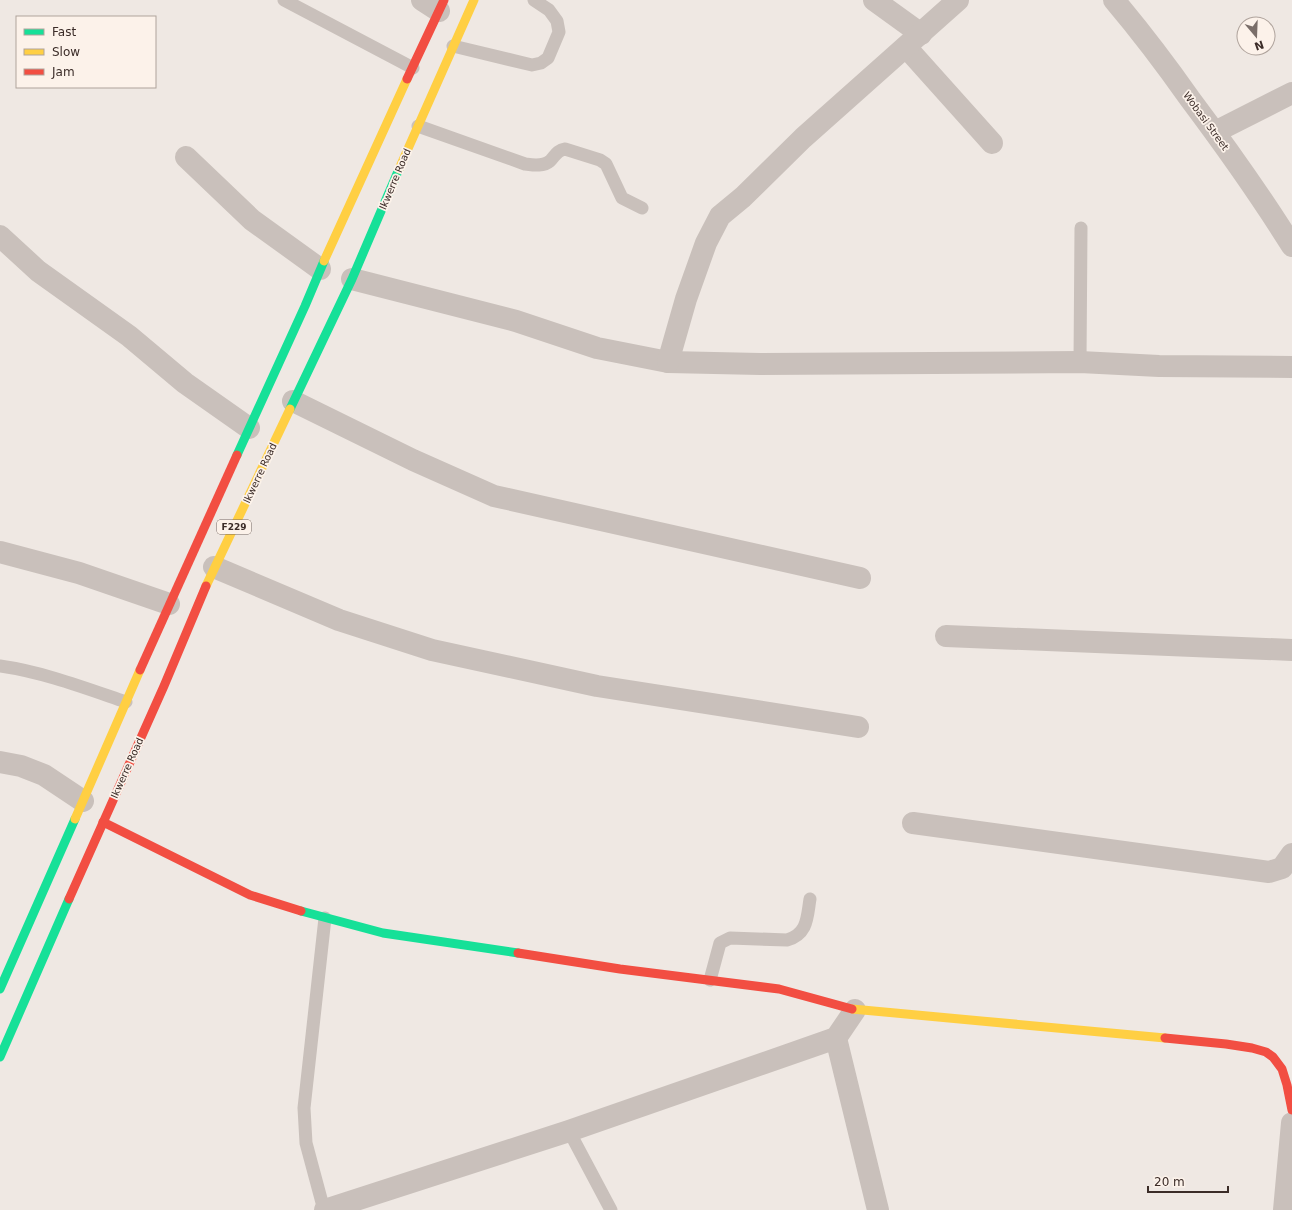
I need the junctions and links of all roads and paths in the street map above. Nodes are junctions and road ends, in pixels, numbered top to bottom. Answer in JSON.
{"nodes":[{"id":1,"x":284,"y":0,"type":"edge"},
{"id":2,"x":474,"y":0,"type":"edge"},
{"id":3,"x":534,"y":0,"type":"edge"},
{"id":4,"x":874,"y":0,"type":"edge"},
{"id":5,"x":958,"y":0,"type":"edge"},
{"id":6,"x":1114,"y":0,"type":"edge"},
{"id":7,"x":435,"y":4,"type":"edge"},
{"id":8,"x":914,"y":40,"type":"junction"},
{"id":9,"x":453,"y":46,"type":"junction"},
{"id":10,"x":412,"y":68,"type":"junction"},
{"id":11,"x":1292,"y":93,"type":"edge"},
{"id":12,"x":418,"y":126,"type":"junction"},
{"id":13,"x":1215,"y":132,"type":"junction"},
{"id":14,"x":992,"y":143,"type":"dead end"},
{"id":15,"x":186,"y":157,"type":"dead end"},
{"id":16,"x":642,"y":208,"type":"dead end"},
{"id":17,"x":1081,"y":228,"type":"dead end"},
{"id":18,"x":0,"y":236,"type":"edge"},
{"id":19,"x":1292,"y":246,"type":"edge"},
{"id":20,"x":320,"y":269,"type":"junction"},
{"id":21,"x":352,"y":279,"type":"junction"},
{"id":22,"x":668,"y":362,"type":"junction"},
{"id":23,"x":1080,"y":362,"type":"junction"},
{"id":24,"x":1292,"y":367,"type":"edge"},
{"id":25,"x":293,"y":401,"type":"junction"},
{"id":26,"x":249,"y":428,"type":"junction"},
{"id":27,"x":0,"y":552,"type":"edge"},
{"id":28,"x":214,"y":567,"type":"junction"},
{"id":29,"x":860,"y":578,"type":"dead end"},
{"id":30,"x":169,"y":604,"type":"junction"},
{"id":31,"x":946,"y":636,"type":"dead end"},
{"id":32,"x":1292,"y":650,"type":"edge"},
{"id":33,"x":0,"y":666,"type":"edge"},
{"id":34,"x":126,"y":702,"type":"junction"},
{"id":35,"x":858,"y":727,"type":"dead end"},
{"id":36,"x":0,"y":762,"type":"edge"},
{"id":37,"x":83,"y":801,"type":"junction"},
{"id":38,"x":103,"y":822,"type":"junction"},
{"id":39,"x":913,"y":823,"type":"dead end"},
{"id":40,"x":1292,"y":854,"type":"edge"},
{"id":41,"x":810,"y":899,"type":"dead end"},
{"id":42,"x":325,"y":918,"type":"junction"},
{"id":43,"x":710,"y":980,"type":"junction"},
{"id":44,"x":0,"y":989,"type":"edge"},
{"id":45,"x":855,"y":1010,"type":"junction"},
{"id":46,"x":836,"y":1038,"type":"junction"},
{"id":47,"x":0,"y":1057,"type":"edge"},
{"id":48,"x":1292,"y":1110,"type":"edge"},
{"id":49,"x":1292,"y":1123,"type":"edge"},
{"id":50,"x":568,"y":1131,"type":"junction"},
{"id":51,"x":325,"y":1210,"type":"edge"},
{"id":52,"x":611,"y":1210,"type":"edge"},
{"id":53,"x":878,"y":1210,"type":"edge"},
{"id":54,"x":1284,"y":1210,"type":"edge"}],
"edges":[{"from":1,"to":10,"type":"lane"},
{"from":2,"to":9,"type":"main road","name":"Ikwerre Road","number":"F229"},
{"from":3,"to":9,"type":"lane"},
{"from":4,"to":8,"type":"street"},
{"from":5,"to":8,"type":"street"},
{"from":6,"to":13,"type":"street","name":"Wobasi Street"},
{"from":7,"to":10,"type":"main road","number":"F229"},
{"from":8,"to":14,"type":"street"},
{"from":8,"to":22,"type":"street"},
{"from":9,"to":12,"type":"main road","name":"Ikwerre Road","number":"F229"},
{"from":10,"to":20,"type":"main road","number":"F229"},
{"from":11,"to":13,"type":"street"},
{"from":12,"to":16,"type":"lane"},
{"from":12,"to":21,"type":"main road","name":"Ikwerre Road","number":"F229"},
{"from":13,"to":19,"type":"street","name":"Wobasi Street"},
{"from":15,"to":20,"type":"street"},
{"from":17,"to":23,"type":"lane"},
{"from":18,"to":26,"type":"street"},
{"from":20,"to":26,"type":"main road","number":"F229"},
{"from":21,"to":22,"type":"street"},
{"from":21,"to":25,"type":"main road","name":"Ikwerre Road","number":"F229"},
{"from":22,"to":23,"type":"street"},
{"from":23,"to":24,"type":"street"},
{"from":25,"to":28,"type":"main road","name":"Ikwerre Road","number":"F229"},
{"from":25,"to":29,"type":"street"},
{"from":26,"to":30,"type":"main road","number":"F229"},
{"from":27,"to":30,"type":"street"},
{"from":28,"to":35,"type":"street"},
{"from":28,"to":38,"type":"main road","name":"Ikwerre Road","number":"F229"},
{"from":30,"to":34,"type":"main road","number":"F229"},
{"from":31,"to":32,"type":"street"},
{"from":33,"to":34,"type":"lane"},
{"from":34,"to":37,"type":"main road","number":"F229"},
{"from":36,"to":37,"type":"street"},
{"from":37,"to":44,"type":"main road","number":"F229"},
{"from":38,"to":42,"type":"main road"},
{"from":38,"to":47,"type":"main road","name":"Ikwerre Road","number":"F229"},
{"from":39,"to":40,"type":"street"},
{"from":41,"to":43,"type":"lane"},
{"from":42,"to":43,"type":"main road"},
{"from":42,"to":51,"type":"lane"},
{"from":43,"to":45,"type":"main road"},
{"from":45,"to":46,"type":"street"},
{"from":45,"to":48,"type":"main road"},
{"from":46,"to":50,"type":"street"},
{"from":46,"to":53,"type":"street"},
{"from":49,"to":54,"type":"street"},
{"from":50,"to":51,"type":"street"},
{"from":50,"to":52,"type":"lane"}]}
